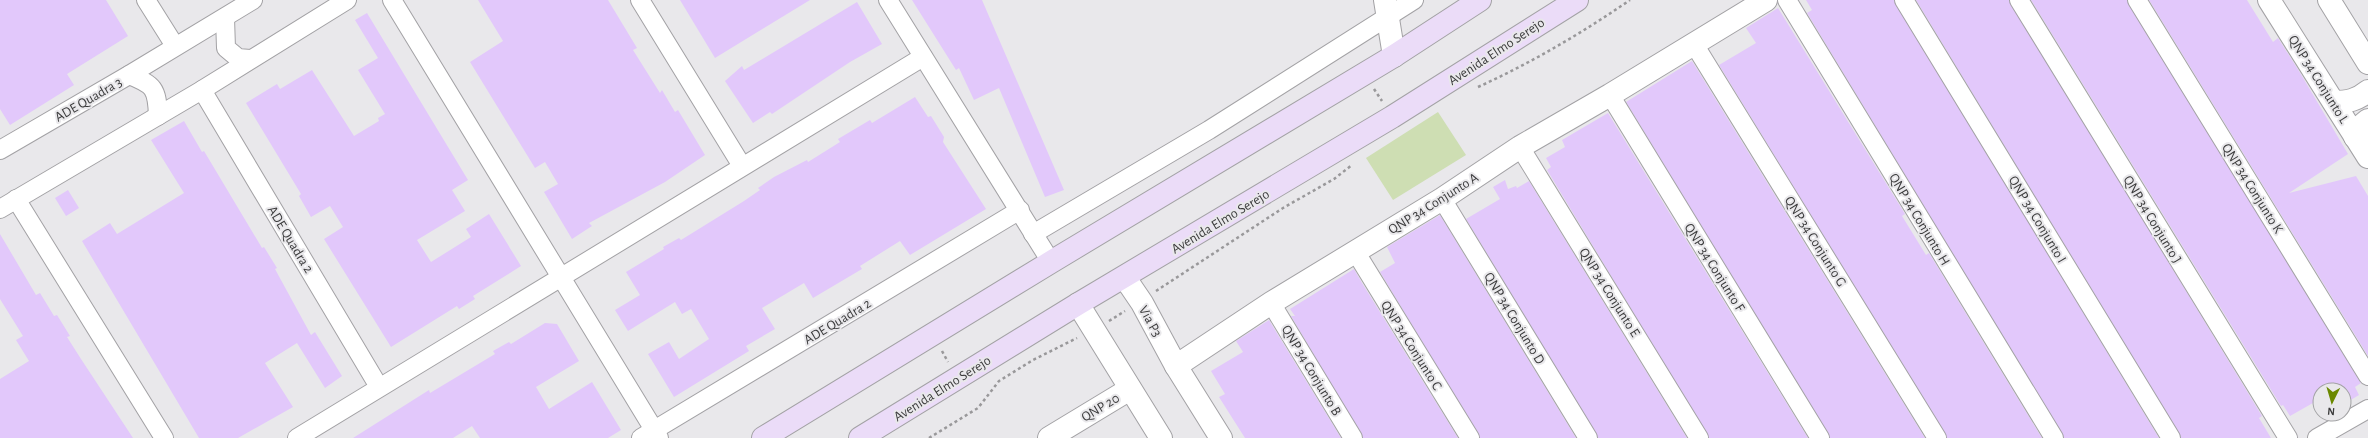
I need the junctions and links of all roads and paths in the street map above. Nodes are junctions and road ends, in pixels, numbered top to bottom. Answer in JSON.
{"nodes":[{"id":1,"x":146,"y":0,"type":"edge"},
{"id":2,"x":253,"y":0,"type":"edge"},
{"id":3,"x":347,"y":0,"type":"edge"},
{"id":4,"x":392,"y":0,"type":"edge"},
{"id":5,"x":640,"y":0,"type":"edge"},
{"id":6,"x":888,"y":0,"type":"edge"},
{"id":7,"x":1414,"y":0,"type":"edge"},
{"id":8,"x":1480,"y":0,"type":"edge"},
{"id":9,"x":1577,"y":0,"type":"edge"},
{"id":10,"x":1630,"y":0,"type":"edge"},
{"id":11,"x":1766,"y":0,"type":"edge"},
{"id":12,"x":1787,"y":0,"type":"edge"},
{"id":13,"x":1904,"y":0,"type":"edge"},
{"id":14,"x":2019,"y":0,"type":"edge"},
{"id":15,"x":2137,"y":0,"type":"edge"},
{"id":16,"x":2269,"y":0,"type":"edge"},
{"id":17,"x":2329,"y":0,"type":"edge"},
{"id":18,"x":1386,"y":8,"type":"edge"},
{"id":19,"x":1550,"y":9,"type":"edge"},
{"id":20,"x":225,"y":18,"type":"junction"},
{"id":21,"x":1694,"y":44,"type":"junction"},
{"id":22,"x":175,"y":46,"type":"junction"},
{"id":23,"x":1394,"y":56,"type":"junction"},
{"id":24,"x":923,"y":57,"type":"junction"},
{"id":25,"x":250,"y":59,"type":"junction"},
{"id":26,"x":2368,"y":63,"type":"edge"},
{"id":27,"x":1365,"y":74,"type":"junction"},
{"id":28,"x":129,"y":75,"type":"junction"},
{"id":29,"x":1476,"y":88,"type":"dead end"},
{"id":30,"x":202,"y":90,"type":"junction"},
{"id":31,"x":2368,"y":90,"type":"edge"},
{"id":32,"x":1610,"y":95,"type":"junction"},
{"id":33,"x":2334,"y":102,"type":"junction"},
{"id":34,"x":158,"y":116,"type":"junction"},
{"id":35,"x":1392,"y":117,"type":"junction"},
{"id":36,"x":2362,"y":128,"type":"edge"},
{"id":37,"x":1520,"y":147,"type":"junction"},
{"id":38,"x":0,"y":150,"type":"edge"},
{"id":39,"x":2368,"y":157,"type":"edge"},
{"id":40,"x":1357,"y":160,"type":"dead end"},
{"id":41,"x":742,"y":166,"type":"junction"},
{"id":42,"x":16,"y":199,"type":"junction"},
{"id":43,"x":1442,"y":199,"type":"junction"},
{"id":44,"x":0,"y":209,"type":"edge"},
{"id":45,"x":1020,"y":210,"type":"junction"},
{"id":46,"x":1033,"y":234,"type":"junction"},
{"id":47,"x":1355,"y":251,"type":"junction"},
{"id":48,"x":1051,"y":262,"type":"junction"},
{"id":49,"x":560,"y":277,"type":"junction"},
{"id":50,"x":1125,"y":278,"type":"junction"},
{"id":51,"x":1142,"y":303,"type":"junction"},
{"id":52,"x":1271,"y":303,"type":"junction"},
{"id":53,"x":1078,"y":304,"type":"junction"},
{"id":54,"x":1097,"y":331,"type":"junction"},
{"id":55,"x":932,"y":335,"type":"junction"},
{"id":56,"x":1176,"y":366,"type":"junction"},
{"id":57,"x":2368,"y":376,"type":"edge"},
{"id":58,"x":958,"y":378,"type":"junction"},
{"id":59,"x":380,"y":387,"type":"junction"},
{"id":60,"x":1130,"y":389,"type":"junction"},
{"id":61,"x":2368,"y":409,"type":"edge"},
{"id":62,"x":651,"y":435,"type":"edge"},
{"id":63,"x":164,"y":438,"type":"edge"},
{"id":64,"x":297,"y":438,"type":"edge"},
{"id":65,"x":763,"y":438,"type":"edge"},
{"id":66,"x":860,"y":438,"type":"edge"},
{"id":67,"x":929,"y":438,"type":"edge"},
{"id":68,"x":1049,"y":438,"type":"edge"},
{"id":69,"x":1161,"y":438,"type":"edge"},
{"id":70,"x":1221,"y":438,"type":"edge"},
{"id":71,"x":1353,"y":438,"type":"edge"},
{"id":72,"x":1470,"y":438,"type":"edge"},
{"id":73,"x":1588,"y":438,"type":"edge"},
{"id":74,"x":1699,"y":438,"type":"edge"},
{"id":75,"x":1820,"y":438,"type":"edge"},
{"id":76,"x":1937,"y":438,"type":"edge"},
{"id":77,"x":2054,"y":438,"type":"edge"},
{"id":78,"x":2171,"y":438,"type":"edge"},
{"id":79,"x":2288,"y":438,"type":"edge"},
{"id":80,"x":2317,"y":438,"type":"edge"}],
"edges":[{"from":1,"to":22,"type":"street"},
{"from":2,"to":20,"type":"street","name":"ADE Quadra 3"},
{"from":3,"to":25,"type":"street"},
{"from":4,"to":49,"type":"street","name":"ADE Quadra 2"},
{"from":5,"to":41,"type":"street"},
{"from":6,"to":24,"type":"street"},
{"from":7,"to":18,"type":"street"},
{"from":8,"to":23,"type":"main road"},
{"from":9,"to":19,"type":"main road","name":"Avenida Elmo Serejo"},
{"from":10,"to":29,"type":"path"},
{"from":11,"to":21,"type":"street","name":"QNP 34 Conjunto A"},
{"from":12,"to":77,"type":"street","name":"QNP 34 Conjunto H"},
{"from":13,"to":78,"type":"street","name":"QNP 34 Conjunto I"},
{"from":14,"to":79,"type":"street","name":"QNP 34 Conjunto J"},
{"from":15,"to":57,"type":"street","name":"QNP 34 Conjunto K"},
{"from":16,"to":33,"type":"street","name":"QNP 34 Conjunto L"},
{"from":17,"to":26,"type":"street"},
{"from":18,"to":23,"type":"street"},
{"from":18,"to":46,"type":"street"},
{"from":19,"to":35,"type":"main road","name":"Avenida Elmo Serejo"},
{"from":20,"to":22,"type":"street","name":"ADE Quadra 3"},
{"from":20,"to":25,"type":"street"},
{"from":21,"to":32,"type":"street","name":"QNP 34 Conjunto A"},
{"from":21,"to":76,"type":"street","name":"QNP 34 Conjunto G"},
{"from":22,"to":28,"type":"street","name":"ADE Quadra 3"},
{"from":23,"to":27,"type":"main road"},
{"from":24,"to":41,"type":"street"},
{"from":24,"to":45,"type":"street"},
{"from":25,"to":30,"type":"street"},
{"from":27,"to":35,"type":"path"},
{"from":27,"to":48,"type":"main road"},
{"from":28,"to":34,"type":"street"},
{"from":28,"to":38,"type":"street","name":"ADE Quadra 3"},
{"from":30,"to":34,"type":"street"},
{"from":30,"to":59,"type":"street","name":"ADE Quadra 2"},
{"from":31,"to":33,"type":"street"},
{"from":32,"to":37,"type":"street","name":"QNP 34 Conjunto A"},
{"from":32,"to":75,"type":"street","name":"QNP 34 Conjunto F"},
{"from":33,"to":36,"type":"street","name":"QNP 34 Conjunto L"},
{"from":34,"to":42,"type":"street"},
{"from":35,"to":50,"type":"main road","name":"Avenida Elmo Serejo"},
{"from":36,"to":39,"type":"street","name":"QNP 34 Conjunto L"},
{"from":37,"to":43,"type":"street","name":"QNP 34 Conjunto A"},
{"from":37,"to":74,"type":"street","name":"QNP 34 Conjunto E"},
{"from":40,"to":51,"type":"path"},
{"from":41,"to":49,"type":"street"},
{"from":42,"to":44,"type":"street"},
{"from":42,"to":63,"type":"street"},
{"from":43,"to":47,"type":"street","name":"QNP 34 Conjunto A"},
{"from":43,"to":73,"type":"street","name":"QNP 34 Conjunto D"},
{"from":45,"to":46,"type":"street"},
{"from":45,"to":62,"type":"street","name":"ADE Quadra 2"},
{"from":46,"to":48,"type":"street"},
{"from":47,"to":52,"type":"street","name":"QNP 34 Conjunto A"},
{"from":47,"to":72,"type":"street","name":"QNP 34 Conjunto C"},
{"from":48,"to":55,"type":"main road"},
{"from":49,"to":59,"type":"street"},
{"from":49,"to":62,"type":"street","name":"ADE Quadra 2"},
{"from":50,"to":51,"type":"street","name":"Via P3"},
{"from":50,"to":53,"type":"main road","name":"Avenida Elmo Serejo"},
{"from":51,"to":54,"type":"path"},
{"from":51,"to":56,"type":"street","name":"Via P3"},
{"from":52,"to":56,"type":"street","name":"QNP 34 Conjunto A"},
{"from":52,"to":71,"type":"street","name":"QNP 34 Conjunto B"},
{"from":53,"to":54,"type":"street"},
{"from":53,"to":58,"type":"main road","name":"Avenida Elmo Serejo"},
{"from":54,"to":60,"type":"street"},
{"from":54,"to":67,"type":"path"},
{"from":55,"to":58,"type":"path"},
{"from":55,"to":65,"type":"main road"},
{"from":56,"to":70,"type":"street"},
{"from":58,"to":66,"type":"main road","name":"Avenida Elmo Serejo"},
{"from":59,"to":64,"type":"street"},
{"from":60,"to":68,"type":"street","name":"QNP 20"},
{"from":60,"to":69,"type":"street"},
{"from":61,"to":80,"type":"street"}]}
